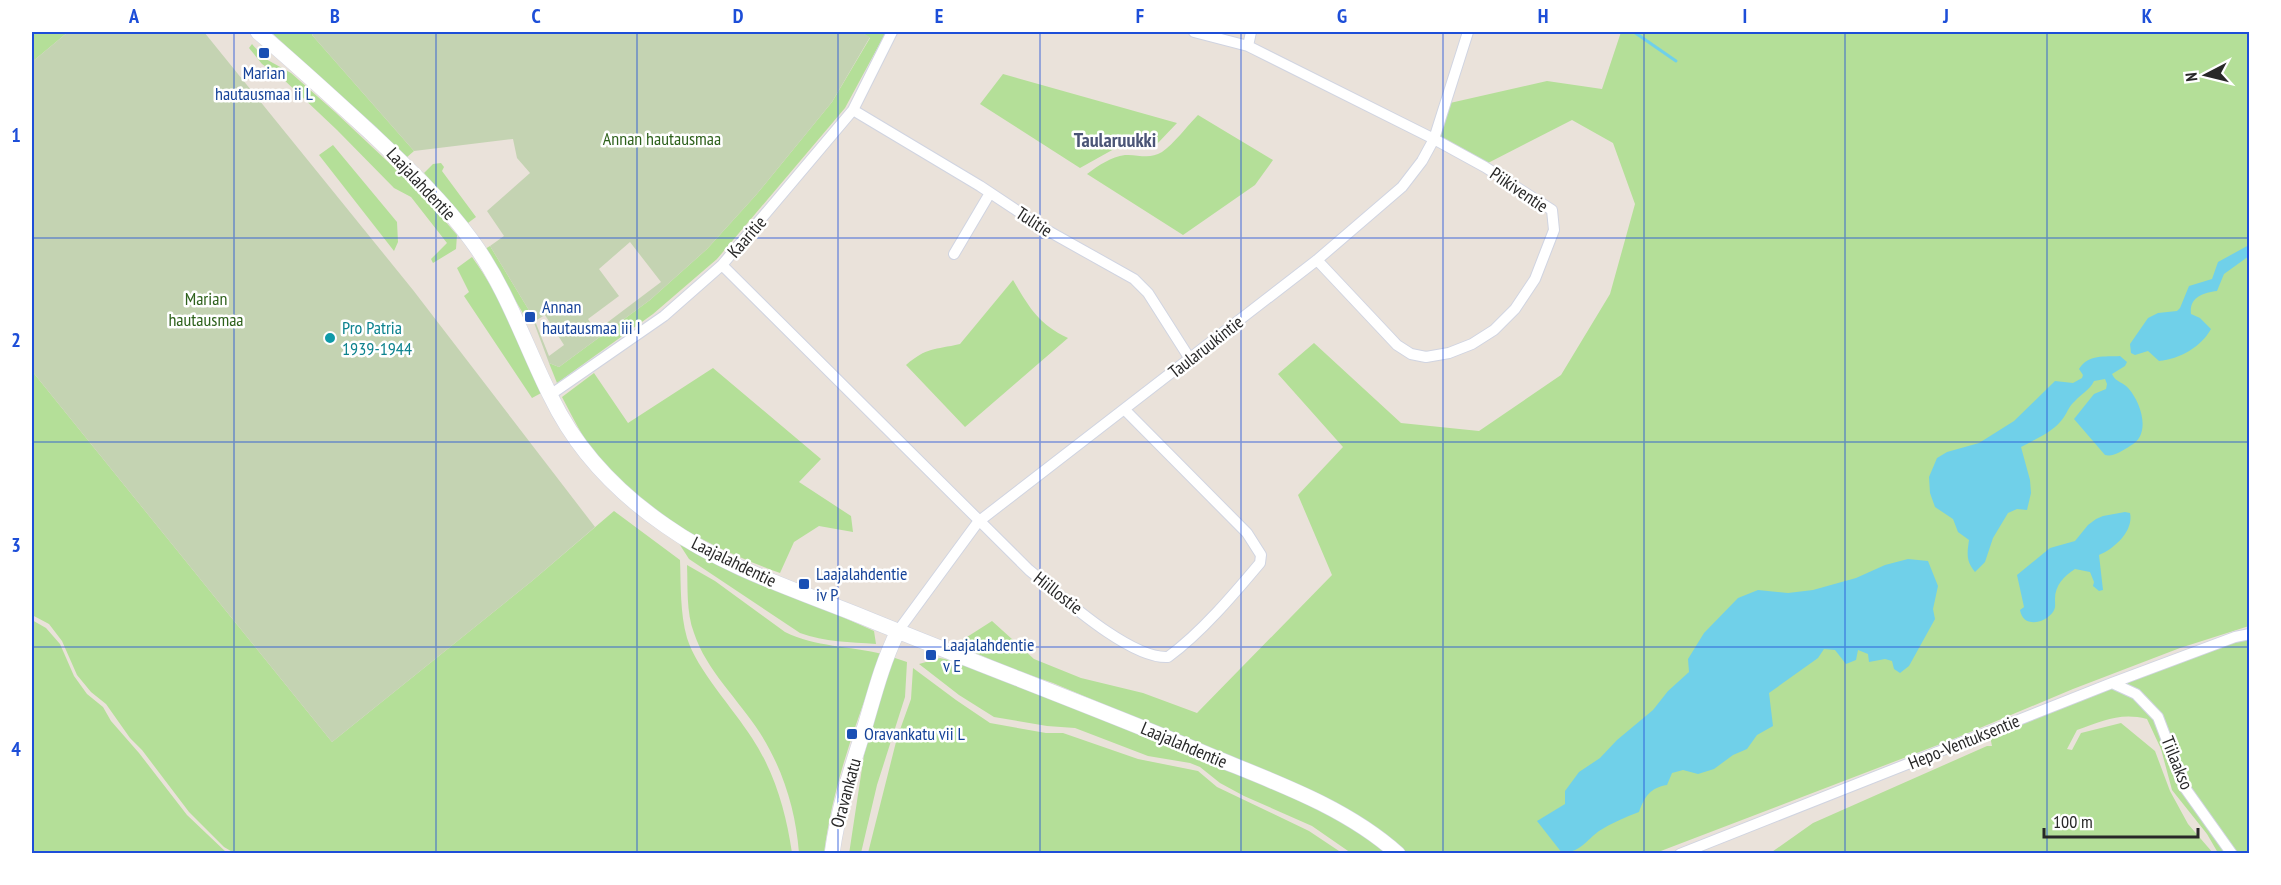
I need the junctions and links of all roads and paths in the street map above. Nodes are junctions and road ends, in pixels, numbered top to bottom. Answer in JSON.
{"nodes":[{"id":1,"x":258,"y":32,"type":"edge"},
{"id":2,"x":892,"y":32,"type":"edge"},
{"id":3,"x":1194,"y":32,"type":"edge"},
{"id":4,"x":1251,"y":32,"type":"edge"},
{"id":5,"x":1468,"y":32,"type":"edge"},
{"id":6,"x":1248,"y":46,"type":"junction"},
{"id":7,"x":853,"y":110,"type":"junction"},
{"id":8,"x":1434,"y":139,"type":"junction"},
{"id":9,"x":990,"y":193,"type":"junction"},
{"id":10,"x":954,"y":254,"type":"dead end"},
{"id":11,"x":1317,"y":260,"type":"junction"},
{"id":12,"x":722,"y":265,"type":"junction"},
{"id":13,"x":1190,"y":359,"type":"junction"},
{"id":14,"x":550,"y":395,"type":"junction"},
{"id":15,"x":1125,"y":410,"type":"junction"},
{"id":16,"x":978,"y":522,"type":"junction"},
{"id":17,"x":897,"y":631,"type":"junction"},
{"id":18,"x":2250,"y":634,"type":"edge"},
{"id":19,"x":2112,"y":683,"type":"junction"},
{"id":20,"x":832,"y":854,"type":"edge"},
{"id":21,"x":1398,"y":854,"type":"edge"},
{"id":22,"x":1680,"y":854,"type":"edge"},
{"id":23,"x":2232,"y":854,"type":"edge"}],
"edges":[{"from":1,"to":14,"type":"street","name":"Laajalahdentie"},
{"from":2,"to":7,"type":"street","name":"Kaaritie"},
{"from":3,"to":6,"type":"street","name":"Piikiventie"},
{"from":4,"to":6,"type":"street"},
{"from":5,"to":8,"type":"street","name":"Taularuukintie"},
{"from":6,"to":8,"type":"street","name":"Piikiventie"},
{"from":7,"to":9,"type":"street","name":"Tulitie"},
{"from":7,"to":12,"type":"street","name":"Kaaritie"},
{"from":8,"to":11,"type":"street","name":"Taularuukintie"},
{"from":8,"to":11,"type":"street","name":"Piikiventie"},
{"from":9,"to":10,"type":"street"},
{"from":9,"to":13,"type":"street","name":"Tulitie"},
{"from":11,"to":13,"type":"street","name":"Taularuukintie"},
{"from":12,"to":14,"type":"street","name":"Kaaritie"},
{"from":12,"to":16,"type":"street","name":"Hiillostie"},
{"from":13,"to":15,"type":"street","name":"Taularuukintie"},
{"from":14,"to":17,"type":"street","name":"Laajalahdentie"},
{"from":15,"to":16,"type":"street","name":"Taularuukintie"},
{"from":15,"to":16,"type":"street","name":"Hiillostie"},
{"from":16,"to":17,"type":"street","name":"Taularuukintie"},
{"from":17,"to":20,"type":"street","name":"Oravankatu"},
{"from":17,"to":21,"type":"street","name":"Laajalahdentie"},
{"from":18,"to":19,"type":"street","name":"Hepo-Ventuksentie"},
{"from":19,"to":22,"type":"street","name":"Hepo-Ventuksentie"},
{"from":19,"to":23,"type":"street","name":"Tiilaakso"}]}
